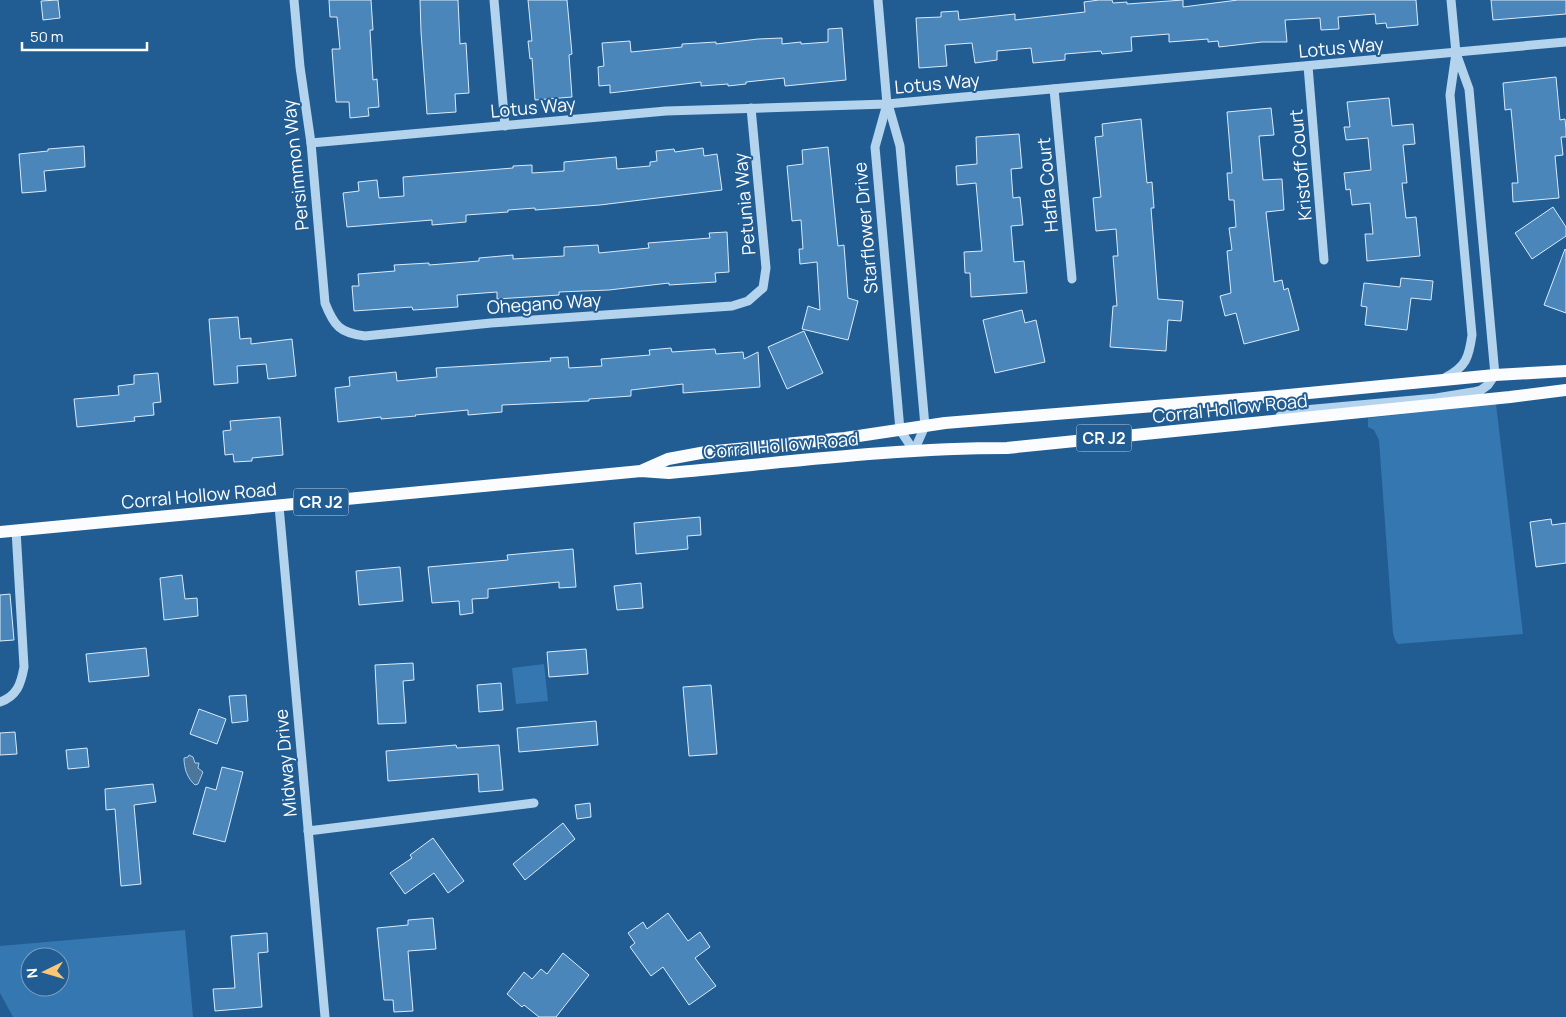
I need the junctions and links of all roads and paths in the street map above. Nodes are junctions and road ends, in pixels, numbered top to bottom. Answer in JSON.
{"nodes":[{"id":1,"x":294,"y":0,"type":"edge"},
{"id":2,"x":494,"y":0,"type":"edge"},
{"id":3,"x":878,"y":0,"type":"edge"},
{"id":4,"x":1451,"y":0,"type":"edge"},
{"id":5,"x":1566,"y":42,"type":"edge"},
{"id":6,"x":1456,"y":53,"type":"junction"},
{"id":7,"x":1308,"y":66,"type":"junction"},
{"id":8,"x":1054,"y":89,"type":"junction"},
{"id":9,"x":887,"y":104,"type":"junction"},
{"id":10,"x":751,"y":108,"type":"junction"},
{"id":11,"x":505,"y":126,"type":"junction"},
{"id":12,"x":311,"y":143,"type":"junction"},
{"id":13,"x":1324,"y":260,"type":"dead end"},
{"id":14,"x":1072,"y":279,"type":"dead end"},
{"id":15,"x":757,"y":295,"type":"joint"},
{"id":16,"x":335,"y":323,"type":"joint"},
{"id":17,"x":1566,"y":371,"type":"edge"},
{"id":18,"x":1495,"y":375,"type":"junction"},
{"id":19,"x":1438,"y":381,"type":"junction"},
{"id":20,"x":1566,"y":390,"type":"edge"},
{"id":21,"x":1261,"y":422,"type":"junction"},
{"id":22,"x":925,"y":426,"type":"junction"},
{"id":23,"x":900,"y":430,"type":"junction"},
{"id":24,"x":914,"y":451,"type":"junction"},
{"id":25,"x":641,"y":471,"type":"junction"},
{"id":26,"x":278,"y":506,"type":"junction"},
{"id":27,"x":16,"y":530,"type":"junction"},
{"id":28,"x":0,"y":532,"type":"edge"},
{"id":29,"x":0,"y":702,"type":"edge"},
{"id":30,"x":534,"y":803,"type":"dead end"},
{"id":31,"x":308,"y":831,"type":"junction"},
{"id":32,"x":325,"y":1017,"type":"edge"}],
"edges":[{"from":1,"to":12,"type":"street","name":"Persimmon Way"},
{"from":2,"to":11,"type":"street"},
{"from":3,"to":9,"type":"street","name":"Starflower Drive"},
{"from":4,"to":6,"type":"street"},
{"from":5,"to":6,"type":"street","name":"Lotus Way"},
{"from":6,"to":7,"type":"street","name":"Lotus Way"},
{"from":6,"to":18,"type":"street"},
{"from":6,"to":19,"type":"street"},
{"from":7,"to":8,"type":"street","name":"Lotus Way"},
{"from":7,"to":13,"type":"street","name":"Kristoff Court"},
{"from":8,"to":9,"type":"street","name":"Lotus Way"},
{"from":8,"to":14,"type":"street","name":"Hafla Court"},
{"from":9,"to":10,"type":"street","name":"Lotus Way"},
{"from":9,"to":22,"type":"street"},
{"from":9,"to":23,"type":"street","name":"Starflower Drive"},
{"from":10,"to":11,"type":"street","name":"Lotus Way"},
{"from":10,"to":15,"type":"street","name":"Petunia Way"},
{"from":11,"to":12,"type":"street","name":"Lotus Way"},
{"from":12,"to":16,"type":"street","name":"Persimmon Way"},
{"from":15,"to":16,"type":"street","name":"Ohegano Way"},
{"from":17,"to":18,"type":"main road"},
{"from":18,"to":19,"type":"main road"},
{"from":18,"to":21,"type":"street"},
{"from":19,"to":22,"type":"main road"},
{"from":20,"to":21,"type":"main road","name":"Corral Hollow Road","number":"CR J2"},
{"from":21,"to":24,"type":"main road","name":"Corral Hollow Road","number":"CR J2"},
{"from":22,"to":23,"type":"main road"},
{"from":22,"to":24,"type":"street"},
{"from":23,"to":24,"type":"street","name":"Starflower Drive"},
{"from":23,"to":25,"type":"main road"},
{"from":24,"to":25,"type":"main road","name":"Corral Hollow Road","number":"CR J2"},
{"from":25,"to":26,"type":"main road","name":"Corral Hollow Road","number":"CR J2"},
{"from":26,"to":27,"type":"main road","name":"Corral Hollow Road","number":"CR J2"},
{"from":26,"to":31,"type":"street","name":"Midway Drive"},
{"from":27,"to":28,"type":"main road","name":"Corral Hollow Road","number":"CR J2"},
{"from":27,"to":29,"type":"street"},
{"from":30,"to":31,"type":"street"},
{"from":31,"to":32,"type":"street","name":"Midway Drive"}]}
